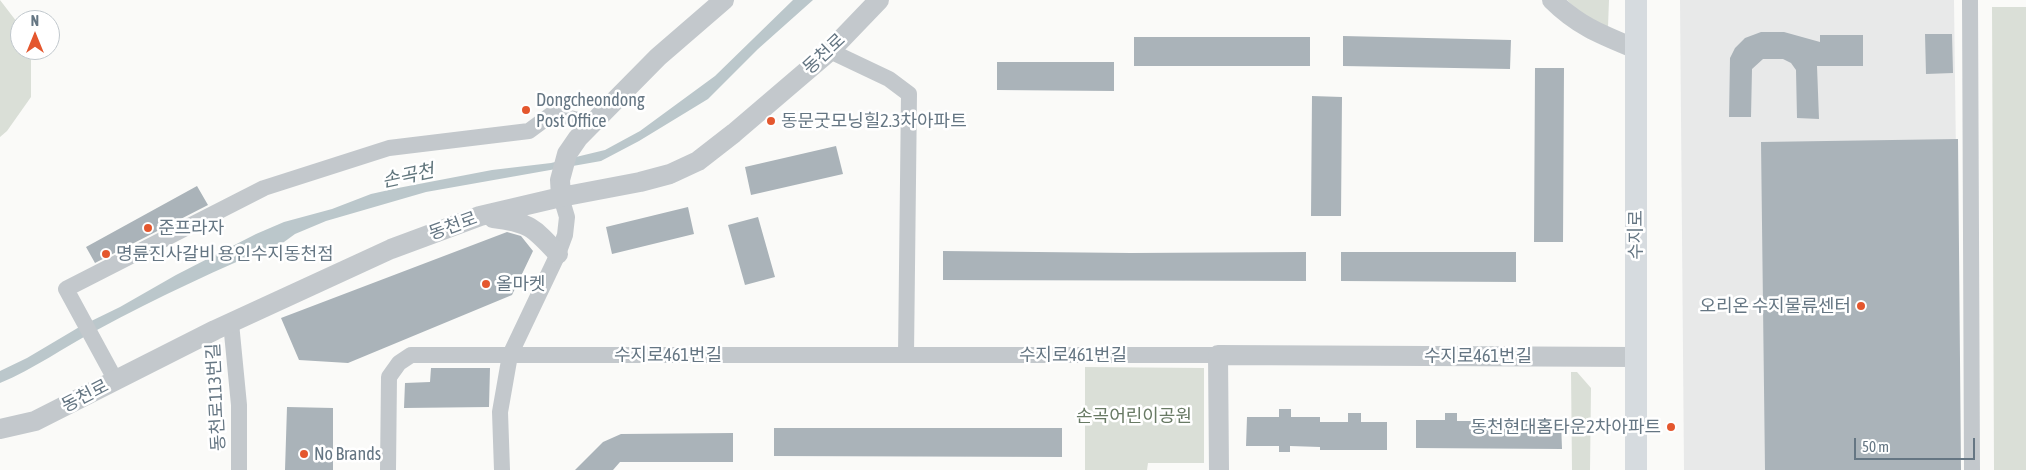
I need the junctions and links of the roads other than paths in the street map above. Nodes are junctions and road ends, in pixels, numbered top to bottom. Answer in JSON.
{"nodes":[{"id":1,"x":724,"y":0,"type":"edge"},
{"id":2,"x":879,"y":0,"type":"edge"},
{"id":3,"x":1552,"y":0,"type":"edge"},
{"id":4,"x":1636,"y":0,"type":"edge"},
{"id":5,"x":1970,"y":0,"type":"edge"},
{"id":6,"x":1636,"y":49,"type":"junction"},
{"id":7,"x":830,"y":51,"type":"junction"},
{"id":8,"x":592,"y":123,"type":"junction"},
{"id":9,"x":561,"y":198,"type":"junction"},
{"id":10,"x":480,"y":216,"type":"junction"},
{"id":11,"x":558,"y":254,"type":"junction"},
{"id":12,"x":231,"y":323,"type":"junction"},
{"id":13,"x":510,"y":355,"type":"junction"},
{"id":14,"x":906,"y":355,"type":"junction"},
{"id":15,"x":1218,"y":356,"type":"junction"},
{"id":16,"x":1636,"y":356,"type":"junction"},
{"id":17,"x":116,"y":380,"type":"junction"},
{"id":18,"x":0,"y":428,"type":"edge"},
{"id":19,"x":239,"y":470,"type":"edge"},
{"id":20,"x":388,"y":470,"type":"edge"},
{"id":21,"x":502,"y":470,"type":"edge"},
{"id":22,"x":1219,"y":470,"type":"edge"},
{"id":23,"x":1636,"y":470,"type":"edge"},
{"id":24,"x":1972,"y":470,"type":"edge"}],
"edges":[{"from":1,"to":8,"type":"street"},
{"from":2,"to":7,"type":"street","name":"동천로"},
{"from":3,"to":6,"type":"street"},
{"from":4,"to":6,"type":"main road","name":"수지로"},
{"from":5,"to":24,"type":"street"},
{"from":6,"to":16,"type":"main road","name":"수지로"},
{"from":7,"to":9,"type":"street","name":"동천로"},
{"from":7,"to":14,"type":"street"},
{"from":8,"to":9,"type":"street"},
{"from":8,"to":17,"type":"street"},
{"from":9,"to":10,"type":"street","name":"동천로"},
{"from":9,"to":11,"type":"street"},
{"from":10,"to":11,"type":"street"},
{"from":10,"to":12,"type":"street","name":"동천로"},
{"from":11,"to":13,"type":"street"},
{"from":12,"to":17,"type":"street","name":"동천로"},
{"from":12,"to":19,"type":"street","name":"동천로113번길"},
{"from":13,"to":14,"type":"street","name":"수지로461번길"},
{"from":13,"to":20,"type":"street","name":"수지로461번길"},
{"from":13,"to":21,"type":"street"},
{"from":14,"to":15,"type":"street","name":"수지로461번길"},
{"from":15,"to":16,"type":"street","name":"수지로461번길"},
{"from":15,"to":22,"type":"street"},
{"from":16,"to":23,"type":"main road","name":"수지로"},
{"from":17,"to":18,"type":"street","name":"동천로"}]}
